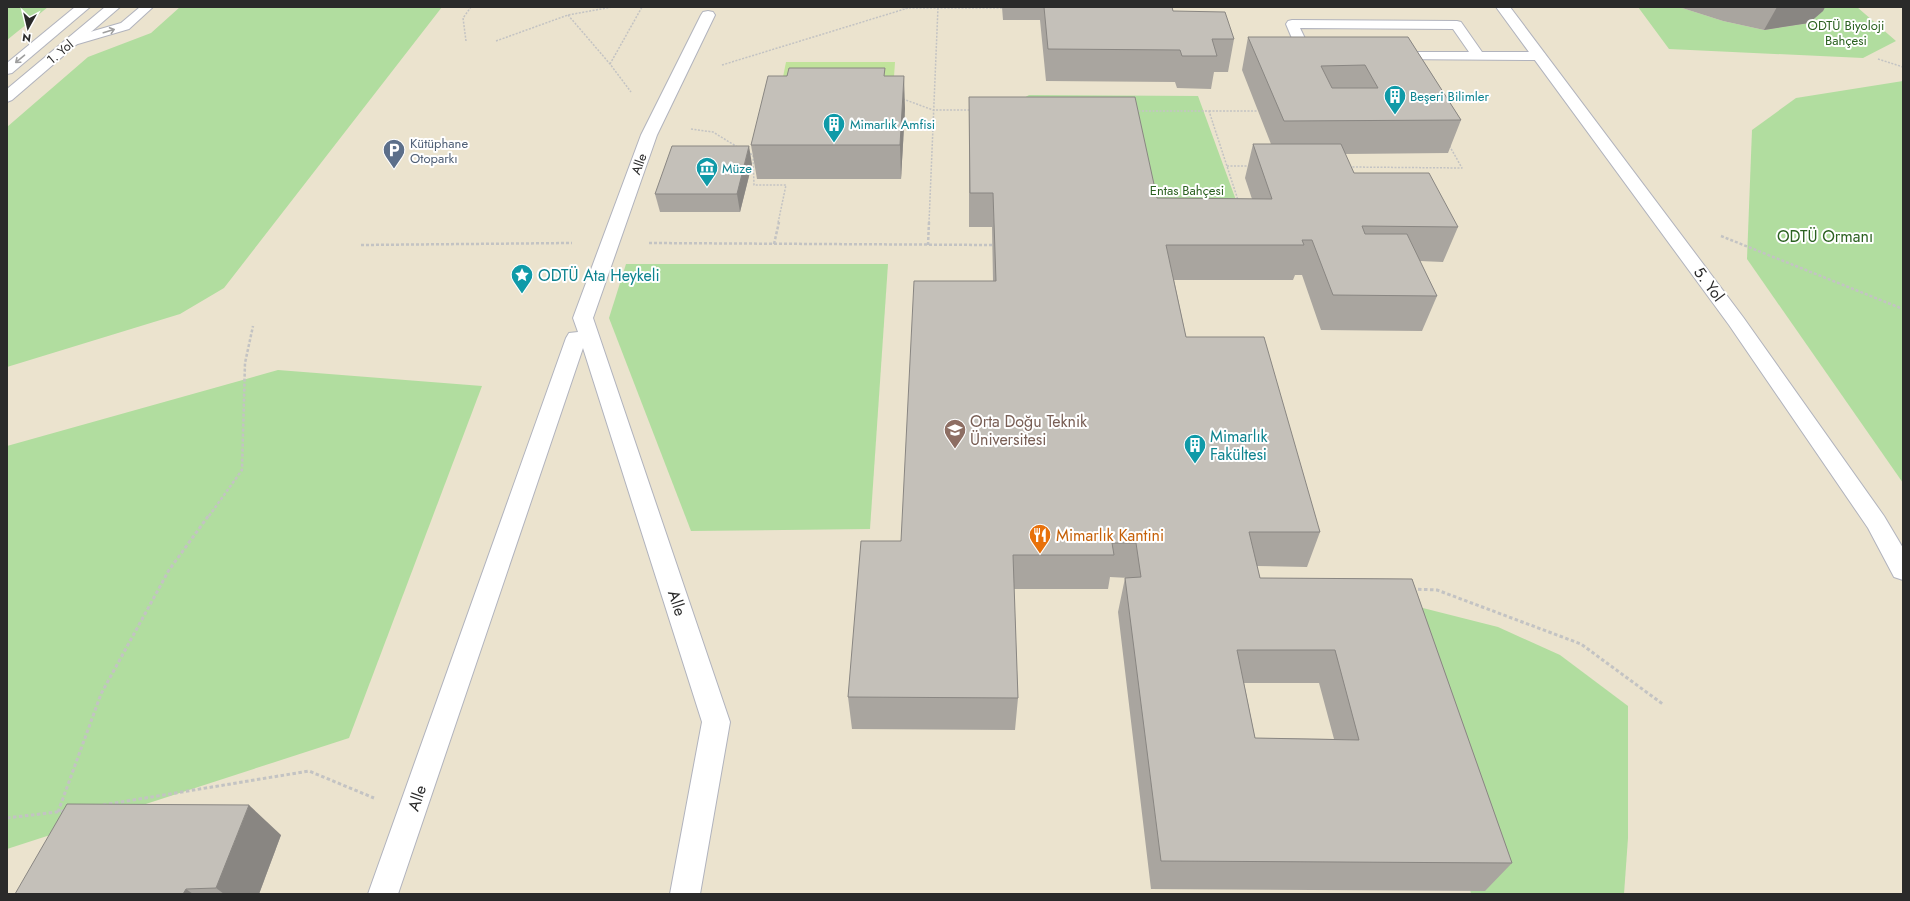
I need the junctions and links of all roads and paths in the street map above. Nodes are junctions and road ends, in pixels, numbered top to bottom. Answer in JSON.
{"nodes":[{"id":1,"x":83,"y":7,"type":"edge"},
{"id":2,"x":113,"y":7,"type":"edge"},
{"id":3,"x":147,"y":7,"type":"edge"},
{"id":4,"x":470,"y":7,"type":"edge"},
{"id":5,"x":612,"y":7,"type":"edge"},
{"id":6,"x":642,"y":7,"type":"edge"},
{"id":7,"x":898,"y":7,"type":"edge"},
{"id":8,"x":1503,"y":7,"type":"edge"},
{"id":9,"x":908,"y":8,"type":"edge"},
{"id":10,"x":938,"y":8,"type":"edge"},
{"id":11,"x":1002,"y":8,"type":"dead end"},
{"id":12,"x":568,"y":15,"type":"junction"},
{"id":13,"x":708,"y":15,"type":"dead end"},
{"id":14,"x":466,"y":41,"type":"dead end"},
{"id":15,"x":496,"y":41,"type":"dead end"},
{"id":16,"x":71,"y":42,"type":"junction"},
{"id":17,"x":1328,"y":55,"type":"edge"},
{"id":18,"x":1382,"y":55,"type":"edge"},
{"id":19,"x":1478,"y":55,"type":"junction"},
{"id":20,"x":1539,"y":56,"type":"junction"},
{"id":21,"x":1878,"y":59,"type":"dead end"},
{"id":22,"x":610,"y":64,"type":"junction"},
{"id":23,"x":1903,"y":66,"type":"edge"},
{"id":24,"x":7,"y":70,"type":"edge"},
{"id":25,"x":676,"y":79,"type":"junction"},
{"id":26,"x":7,"y":97,"type":"edge"},
{"id":27,"x":901,"y":98,"type":"edge"},
{"id":28,"x":933,"y":110,"type":"junction"},
{"id":29,"x":973,"y":110,"type":"edge"},
{"id":30,"x":1130,"y":111,"type":"edge"},
{"id":31,"x":1209,"y":111,"type":"junction"},
{"id":32,"x":1258,"y":111,"type":"dead end"},
{"id":33,"x":655,"y":123,"type":"junction"},
{"id":34,"x":1446,"y":141,"type":"edge"},
{"id":35,"x":739,"y":148,"type":"edge"},
{"id":36,"x":755,"y":148,"type":"edge"},
{"id":37,"x":746,"y":152,"type":"edge"},
{"id":38,"x":753,"y":156,"type":"junction"},
{"id":39,"x":1227,"y":166,"type":"junction"},
{"id":40,"x":1251,"y":166,"type":"dead end"},
{"id":41,"x":1342,"y":167,"type":"edge"},
{"id":42,"x":1239,"y":203,"type":"edge"},
{"id":43,"x":1721,"y":236,"type":"dead end"},
{"id":44,"x":610,"y":243,"type":"junction"},
{"id":45,"x":774,"y":244,"type":"junction"},
{"id":46,"x":361,"y":245,"type":"dead end"},
{"id":47,"x":928,"y":245,"type":"junction"},
{"id":48,"x":992,"y":245,"type":"edge"},
{"id":49,"x":1903,"y":310,"type":"edge"},
{"id":50,"x":254,"y":326,"type":"dead end"},
{"id":51,"x":580,"y":327,"type":"junction"},
{"id":52,"x":1903,"y":570,"type":"edge"},
{"id":53,"x":1406,"y":589,"type":"edge"},
{"id":54,"x":1664,"y":705,"type":"dead end"},
{"id":55,"x":94,"y":806,"type":"edge"},
{"id":56,"x":72,"y":810,"type":"edge"},
{"id":57,"x":58,"y":812,"type":"junction"},
{"id":58,"x":412,"y":814,"type":"junction"},
{"id":59,"x":7,"y":818,"type":"edge"},
{"id":60,"x":383,"y":894,"type":"edge"},
{"id":61,"x":685,"y":894,"type":"edge"}],
"edges":[{"from":1,"to":24,"type":"street","name":"1. Yol","one_way":true},
{"from":2,"to":16,"type":"street","name":"1. Yol"},
{"from":16,"to":3,"type":"lane","one_way":true},
{"from":4,"to":14,"type":"path"},
{"from":5,"to":12,"type":"path"},
{"from":6,"to":22,"type":"path"},
{"from":7,"to":9,"type":"path"},
{"from":8,"to":20,"type":"street","name":"5. Yol"},
{"from":9,"to":10,"type":"path"},
{"from":9,"to":25,"type":"path"},
{"from":10,"to":11,"type":"path"},
{"from":10,"to":28,"type":"path"},
{"from":12,"to":15,"type":"path"},
{"from":12,"to":22,"type":"path"},
{"from":13,"to":25,"type":"street","name":"Alle"},
{"from":16,"to":26,"type":"street","name":"1. Yol"},
{"from":17,"to":19,"type":"lane"},
{"from":18,"to":19,"type":"lane"},
{"from":19,"to":20,"type":"lane"},
{"from":20,"to":52,"type":"street","name":"5. Yol"},
{"from":21,"to":23,"type":"path"},
{"from":22,"to":33,"type":"path"},
{"from":25,"to":33,"type":"street","name":"Alle"},
{"from":27,"to":28,"type":"path"},
{"from":28,"to":29,"type":"path"},
{"from":28,"to":47,"type":"path"},
{"from":30,"to":31,"type":"path"},
{"from":31,"to":32,"type":"path"},
{"from":31,"to":39,"type":"path"},
{"from":33,"to":35,"type":"path"},
{"from":33,"to":44,"type":"street","name":"Alle"},
{"from":34,"to":41,"type":"path"},
{"from":36,"to":38,"type":"path"},
{"from":37,"to":38,"type":"path"},
{"from":38,"to":45,"type":"path"},
{"from":39,"to":40,"type":"path"},
{"from":39,"to":42,"type":"path"},
{"from":43,"to":49,"type":"path"},
{"from":44,"to":45,"type":"path"},
{"from":44,"to":46,"type":"path"},
{"from":44,"to":51,"type":"street","name":"Alle"},
{"from":45,"to":47,"type":"path"},
{"from":47,"to":48,"type":"path"},
{"from":50,"to":57,"type":"path"},
{"from":51,"to":58,"type":"street","name":"Alle"},
{"from":51,"to":61,"type":"street","name":"Alle"},
{"from":53,"to":54,"type":"path"},
{"from":55,"to":58,"type":"path"},
{"from":56,"to":57,"type":"path"},
{"from":57,"to":59,"type":"path"},
{"from":58,"to":60,"type":"street","name":"Alle"}]}
